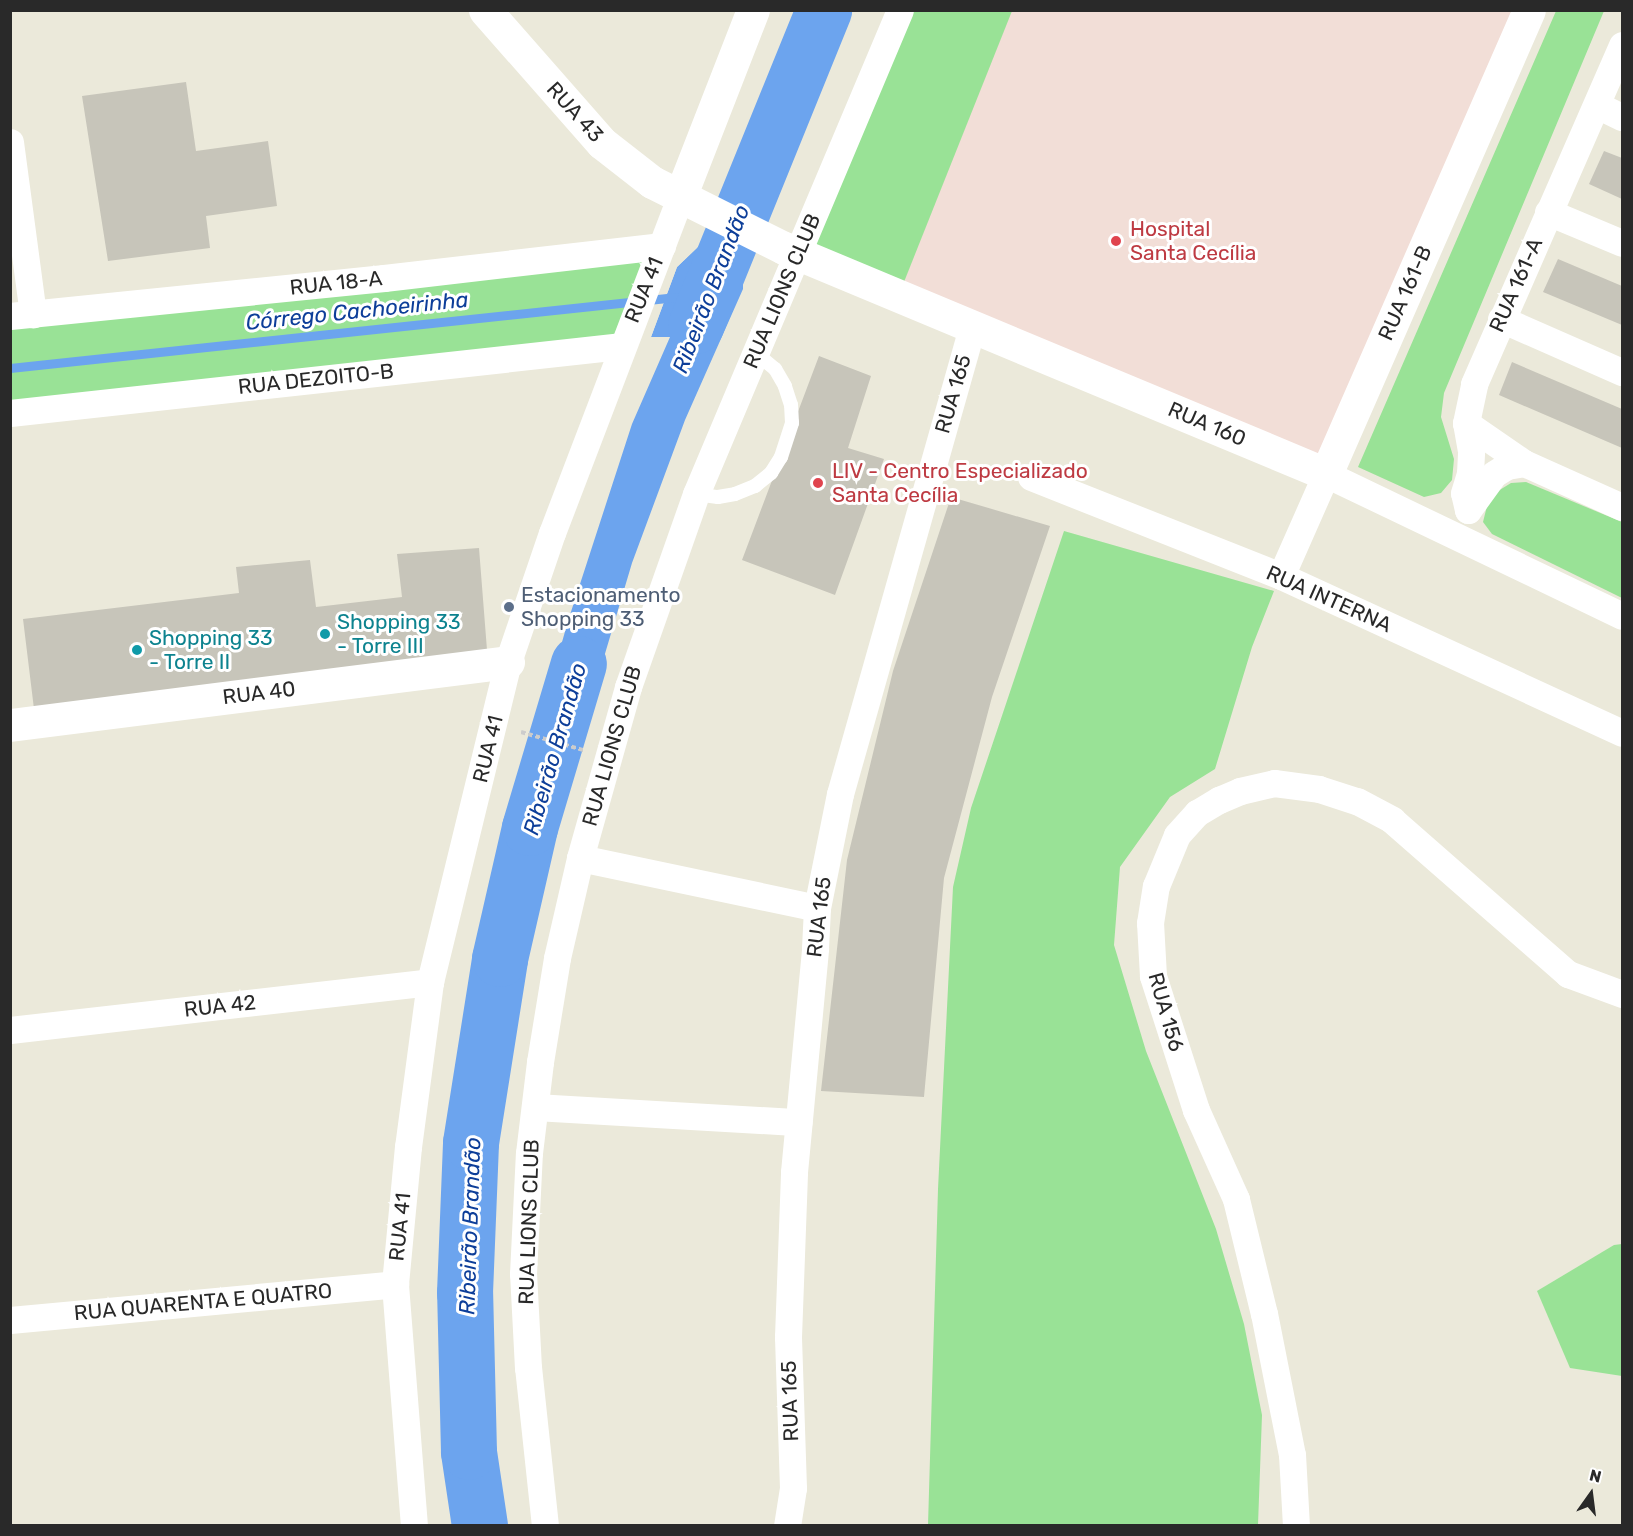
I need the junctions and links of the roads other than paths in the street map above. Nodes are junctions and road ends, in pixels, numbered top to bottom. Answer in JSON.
{"nodes":[{"id":1,"x":485,"y":10,"type":"edge"},
{"id":2,"x":753,"y":10,"type":"edge"},
{"id":3,"x":900,"y":10,"type":"edge"},
{"id":4,"x":1529,"y":10,"type":"edge"},
{"id":5,"x":1623,"y":45,"type":"edge"},
{"id":6,"x":1597,"y":105,"type":"junction"},
{"id":7,"x":1623,"y":117,"type":"edge"},
{"id":8,"x":10,"y":142,"type":"edge"},
{"id":9,"x":683,"y":201,"type":"junction"},
{"id":10,"x":1548,"y":212,"type":"junction"},
{"id":11,"x":1623,"y":243,"type":"edge"},
{"id":12,"x":662,"y":246,"type":"junction"},
{"id":13,"x":791,"y":251,"type":"junction"},
{"id":14,"x":22,"y":315,"type":"edge"},
{"id":15,"x":1501,"y":319,"type":"junction"},
{"id":16,"x":972,"y":326,"type":"junction"},
{"id":17,"x":624,"y":342,"type":"junction"},
{"id":18,"x":756,"y":353,"type":"junction"},
{"id":19,"x":1623,"y":372,"type":"edge"},
{"id":20,"x":10,"y":413,"type":"edge"},
{"id":21,"x":1466,"y":423,"type":"junction"},
{"id":22,"x":1524,"y":463,"type":"junction"},
{"id":23,"x":1326,"y":474,"type":"junction"},
{"id":24,"x":1031,"y":477,"type":"dead end"},
{"id":25,"x":696,"y":494,"type":"junction"},
{"id":26,"x":1623,"y":507,"type":"edge"},
{"id":27,"x":1468,"y":510,"type":"junction"},
{"id":28,"x":1455,"y":534,"type":"junction"},
{"id":29,"x":1281,"y":576,"type":"junction"},
{"id":30,"x":1623,"y":616,"type":"edge"},
{"id":31,"x":508,"y":662,"type":"junction"},
{"id":32,"x":10,"y":725,"type":"edge"},
{"id":33,"x":1623,"y":733,"type":"edge"},
{"id":34,"x":580,"y":858,"type":"junction"},
{"id":35,"x":816,"y":908,"type":"junction"},
{"id":36,"x":430,"y":982,"type":"junction"},
{"id":37,"x":1623,"y":994,"type":"edge"},
{"id":38,"x":10,"y":1030,"type":"edge"},
{"id":39,"x":535,"y":1107,"type":"junction"},
{"id":40,"x":799,"y":1122,"type":"junction"},
{"id":41,"x":395,"y":1284,"type":"junction"},
{"id":42,"x":10,"y":1320,"type":"edge"},
{"id":43,"x":414,"y":1526,"type":"edge"},
{"id":44,"x":544,"y":1526,"type":"edge"},
{"id":45,"x":787,"y":1526,"type":"edge"},
{"id":46,"x":1296,"y":1526,"type":"edge"}],
"edges":[{"from":1,"to":9,"type":"street","name":"RUA 43"},
{"from":2,"to":9,"type":"street","name":"RUA 41"},
{"from":3,"to":13,"type":"street","name":"RUA LIONS CLUB"},
{"from":4,"to":23,"type":"street","name":"RUA 161-B"},
{"from":5,"to":6,"type":"street","name":"RUA 161-A"},
{"from":6,"to":7,"type":"street"},
{"from":6,"to":10,"type":"street","name":"RUA 161-A"},
{"from":8,"to":14,"type":"street"},
{"from":9,"to":12,"type":"street","name":"RUA 41"},
{"from":9,"to":13,"type":"street","name":"RUA 43"},
{"from":10,"to":11,"type":"street"},
{"from":10,"to":15,"type":"street","name":"RUA 161-A"},
{"from":12,"to":14,"type":"street","name":"RUA 18-A"},
{"from":12,"to":17,"type":"street","name":"RUA 41"},
{"from":13,"to":16,"type":"street","name":"RUA 160"},
{"from":13,"to":18,"type":"street","name":"RUA LIONS CLUB"},
{"from":15,"to":19,"type":"street"},
{"from":15,"to":21,"type":"street","name":"RUA 161-A"},
{"from":16,"to":23,"type":"street","name":"RUA 160"},
{"from":16,"to":35,"type":"street","name":"RUA 165"},
{"from":17,"to":20,"type":"street","name":"RUA DEZOITO-B"},
{"from":17,"to":31,"type":"street","name":"RUA 41"},
{"from":18,"to":25,"type":"street","name":"RUA LIONS CLUB"},
{"from":18,"to":25,"type":"lane"},
{"from":21,"to":22,"type":"street"},
{"from":21,"to":27,"type":"street","name":"RUA 161-A"},
{"from":22,"to":26,"type":"street"},
{"from":22,"to":27,"type":"street"},
{"from":23,"to":28,"type":"street","name":"RUA 160"},
{"from":23,"to":29,"type":"street","name":"RUA 161-B"},
{"from":24,"to":29,"type":"street","name":"RUA INTERNA"},
{"from":25,"to":34,"type":"street","name":"RUA LIONS CLUB"},
{"from":27,"to":28,"type":"street","name":"RUA 161-A"},
{"from":28,"to":30,"type":"street","name":"RUA 160"},
{"from":29,"to":33,"type":"street","name":"RUA INTERNA"},
{"from":31,"to":32,"type":"street","name":"RUA 40"},
{"from":31,"to":36,"type":"street","name":"RUA 41"},
{"from":34,"to":35,"type":"street"},
{"from":34,"to":39,"type":"street","name":"RUA LIONS CLUB"},
{"from":35,"to":40,"type":"street","name":"RUA 165"},
{"from":36,"to":38,"type":"street","name":"RUA 42"},
{"from":36,"to":41,"type":"street","name":"RUA 41"},
{"from":37,"to":46,"type":"street","name":"RUA 156"},
{"from":39,"to":40,"type":"street"},
{"from":39,"to":44,"type":"street","name":"RUA LIONS CLUB"},
{"from":40,"to":45,"type":"street","name":"RUA 165"},
{"from":41,"to":42,"type":"street","name":"RUA QUARENTA E QUATRO"},
{"from":41,"to":43,"type":"street","name":"RUA 41"}]}
